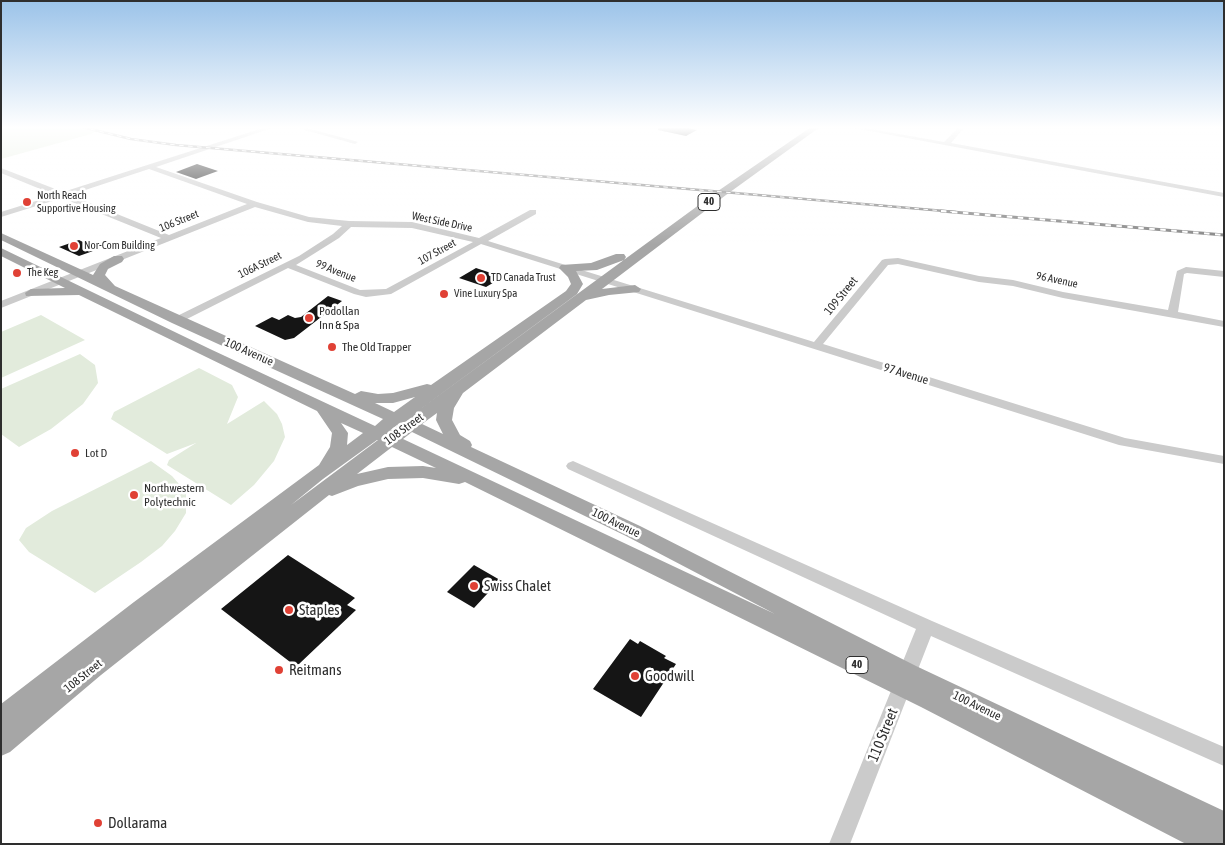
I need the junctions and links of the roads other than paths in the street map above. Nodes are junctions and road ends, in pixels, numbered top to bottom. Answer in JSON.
{"nodes":[{"id":1,"x":747,"y":166,"type":"edge"},
{"id":2,"x":760,"y":166,"type":"edge"},
{"id":3,"x":1068,"y":166,"type":"edge"},
{"id":4,"x":149,"y":167,"type":"joint"},
{"id":5,"x":1,"y":170,"type":"edge"},
{"id":6,"x":63,"y":195,"type":"junction"},
{"id":7,"x":1224,"y":195,"type":"edge"},
{"id":8,"x":254,"y":204,"type":"junction"},
{"id":9,"x":533,"y":212,"type":"dead end"},
{"id":10,"x":1,"y":215,"type":"edge"},
{"id":11,"x":349,"y":224,"type":"junction"},
{"id":12,"x":1,"y":236,"type":"edge"},
{"id":13,"x":169,"y":238,"type":"junction"},
{"id":14,"x":480,"y":241,"type":"junction"},
{"id":15,"x":1,"y":251,"type":"edge"},
{"id":16,"x":620,"y":257,"type":"junction"},
{"id":17,"x":118,"y":259,"type":"junction"},
{"id":18,"x":885,"y":262,"type":"joint"},
{"id":19,"x":288,"y":265,"type":"junction"},
{"id":20,"x":565,"y":268,"type":"junction"},
{"id":21,"x":80,"y":274,"type":"junction"},
{"id":22,"x":1224,"y":274,"type":"edge"},
{"id":23,"x":592,"y":276,"type":"junction"},
{"id":24,"x":605,"y":280,"type":"junction"},
{"id":25,"x":61,"y":282,"type":"junction"},
{"id":26,"x":113,"y":290,"type":"junction"},
{"id":27,"x":635,"y":290,"type":"junction"},
{"id":28,"x":82,"y":292,"type":"junction"},
{"id":29,"x":31,"y":293,"type":"junction"},
{"id":30,"x":377,"y":294,"type":"joint"},
{"id":31,"x":575,"y":296,"type":"junction"},
{"id":32,"x":1,"y":305,"type":"edge"},
{"id":33,"x":1172,"y":314,"type":"junction"},
{"id":34,"x":177,"y":320,"type":"junction"},
{"id":35,"x":1224,"y":324,"type":"edge"},
{"id":36,"x":816,"y":346,"type":"junction"},
{"id":37,"x":205,"y":352,"type":"junction"},
{"id":38,"x":456,"y":382,"type":"junction"},
{"id":39,"x":341,"y":393,"type":"junction"},
{"id":40,"x":322,"y":406,"type":"junction"},
{"id":41,"x":393,"y":429,"type":"junction"},
{"id":42,"x":484,"y":460,"type":"junction"},
{"id":43,"x":1224,"y":460,"type":"edge"},
{"id":44,"x":573,"y":466,"type":"dead end"},
{"id":45,"x":316,"y":476,"type":"junction"},
{"id":46,"x":497,"y":490,"type":"junction"},
{"id":47,"x":272,"y":528,"type":"junction"},
{"id":48,"x":633,"y":531,"type":"junction"},
{"id":49,"x":926,"y":626,"type":"junction"},
{"id":50,"x":905,"y":680,"type":"junction"},
{"id":51,"x":1,"y":719,"type":"edge"},
{"id":52,"x":1,"y":744,"type":"edge"},
{"id":53,"x":1224,"y":757,"type":"edge"},
{"id":54,"x":1224,"y":825,"type":"edge"},
{"id":55,"x":839,"y":844,"type":"edge"},
{"id":56,"x":1215,"y":844,"type":"edge"}],
"edges":[{"from":1,"to":16,"type":"main road","name":"108 Street","number":"40"},
{"from":2,"to":24,"type":"main road","name":"108 Street","number":"40"},
{"from":3,"to":7,"type":"street"},
{"from":4,"to":6,"type":"street"},
{"from":4,"to":8,"type":"street","name":"West Side Drive"},
{"from":5,"to":6,"type":"street"},
{"from":6,"to":10,"type":"street"},
{"from":6,"to":13,"type":"street"},
{"from":8,"to":11,"type":"street","name":"West Side Drive"},
{"from":8,"to":13,"type":"street","name":"106 Street"},
{"from":9,"to":14,"type":"street","name":"107 Street"},
{"from":11,"to":14,"type":"street","name":"West Side Drive"},
{"from":11,"to":19,"type":"street","name":"106A Street"},
{"from":12,"to":21,"type":"main road","name":"100 Avenue"},
{"from":13,"to":17,"type":"street","name":"106 Street"},
{"from":14,"to":20,"type":"street","name":"West Side Drive"},
{"from":14,"to":30,"type":"street","name":"107 Street"},
{"from":15,"to":25,"type":"main road","name":"100 Avenue"},
{"from":16,"to":20,"type":"main road"},
{"from":16,"to":23,"type":"main road","name":"108 Street","number":"40"},
{"from":17,"to":21,"type":"street","name":"106 Street"},
{"from":17,"to":26,"type":"main road"},
{"from":18,"to":33,"type":"street","name":"96 Avenue"},
{"from":18,"to":36,"type":"street","name":"109 Street"},
{"from":19,"to":30,"type":"street","name":"99 Avenue"},
{"from":19,"to":34,"type":"street","name":"106A Street"},
{"from":20,"to":23,"type":"street","name":"West Side Drive"},
{"from":20,"to":31,"type":"main road"},
{"from":21,"to":25,"type":"street","name":"106 Street"},
{"from":21,"to":26,"type":"main road","name":"100 Avenue"},
{"from":22,"to":33,"type":"street"},
{"from":23,"to":24,"type":"street","name":"97 Avenue"},
{"from":23,"to":31,"type":"main road","name":"108 Street","number":"40"},
{"from":24,"to":27,"type":"street","name":"97 Avenue"},
{"from":24,"to":31,"type":"main road","name":"108 Street","number":"40"},
{"from":25,"to":28,"type":"main road","name":"100 Avenue"},
{"from":25,"to":29,"type":"street","name":"106 Street"},
{"from":26,"to":34,"type":"main road","name":"100 Avenue"},
{"from":27,"to":31,"type":"main road"},
{"from":27,"to":36,"type":"street","name":"97 Avenue"},
{"from":28,"to":29,"type":"main road"},
{"from":28,"to":37,"type":"main road","name":"100 Avenue"},
{"from":29,"to":32,"type":"street","name":"106 Street"},
{"from":31,"to":38,"type":"main road","name":"108 Street","number":"40"},
{"from":33,"to":35,"type":"street","name":"96 Avenue"},
{"from":34,"to":39,"type":"main road","name":"100 Avenue"},
{"from":36,"to":43,"type":"street","name":"97 Avenue"},
{"from":37,"to":40,"type":"main road","name":"100 Avenue"},
{"from":37,"to":41,"type":"main road"},
{"from":38,"to":39,"type":"main road"},
{"from":38,"to":41,"type":"main road","name":"108 Street","number":"40"},
{"from":38,"to":42,"type":"main road"},
{"from":39,"to":41,"type":"main road","name":"100 Avenue"},
{"from":40,"to":41,"type":"main road","name":"100 Avenue"},
{"from":40,"to":45,"type":"main road"},
{"from":41,"to":42,"type":"main road","name":"100 Avenue"},
{"from":41,"to":45,"type":"main road","name":"108 Street"},
{"from":41,"to":46,"type":"main road","name":"100 Avenue","number":"40"},
{"from":41,"to":47,"type":"main road","name":"108 Street"},
{"from":41,"to":48,"type":"main road"},
{"from":42,"to":48,"type":"main road","name":"100 Avenue","number":"40"},
{"from":44,"to":49,"type":"street"},
{"from":45,"to":51,"type":"main road","name":"108 Street"},
{"from":46,"to":47,"type":"main road"},
{"from":46,"to":50,"type":"main road","name":"100 Avenue","number":"40"},
{"from":47,"to":52,"type":"main road","name":"108 Street"},
{"from":48,"to":50,"type":"main road","name":"100 Avenue","number":"40"},
{"from":49,"to":50,"type":"street","name":"110 Street"},
{"from":49,"to":53,"type":"street"},
{"from":50,"to":54,"type":"main road","name":"100 Avenue","number":"40"},
{"from":50,"to":55,"type":"street","name":"110 Street"},
{"from":50,"to":56,"type":"main road","name":"100 Avenue","number":"40"}]}
